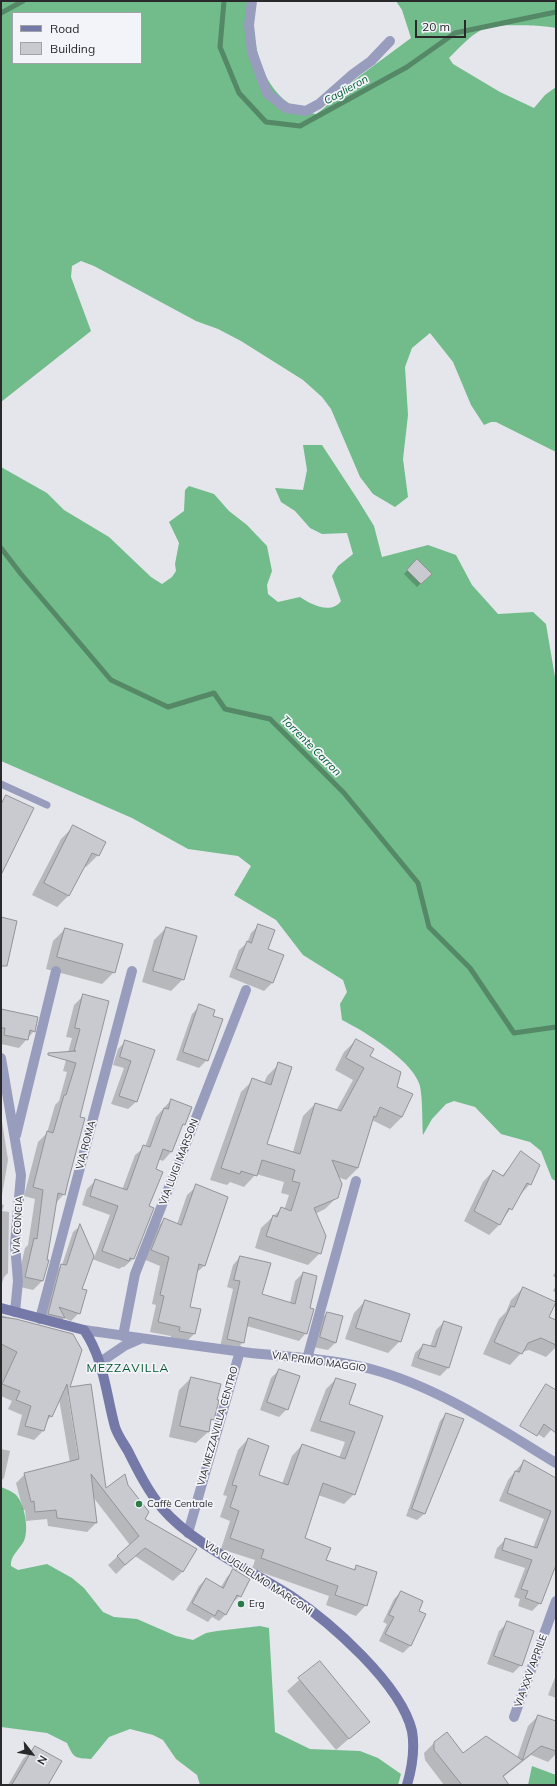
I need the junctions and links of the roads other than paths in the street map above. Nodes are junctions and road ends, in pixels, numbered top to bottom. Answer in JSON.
{"nodes":[{"id":1,"x":252,"y":1,"type":"edge"},
{"id":2,"x":390,"y":41,"type":"dead end"},
{"id":3,"x":1,"y":784,"type":"edge"},
{"id":4,"x":47,"y":805,"type":"dead end"},
{"id":5,"x":132,"y":971,"type":"dead end"},
{"id":6,"x":56,"y":972,"type":"dead end"},
{"id":7,"x":246,"y":990,"type":"dead end"},
{"id":8,"x":1,"y":1058,"type":"edge"},
{"id":9,"x":15,"y":1139,"type":"junction"},
{"id":10,"x":356,"y":1180,"type":"dead end"},
{"id":11,"x":1,"y":1308,"type":"edge"},
{"id":12,"x":15,"y":1312,"type":"junction"},
{"id":13,"x":40,"y":1319,"type":"junction"},
{"id":14,"x":84,"y":1330,"type":"junction"},
{"id":15,"x":123,"y":1336,"type":"junction"},
{"id":16,"x":140,"y":1339,"type":"junction"},
{"id":17,"x":240,"y":1351,"type":"junction"},
{"id":18,"x":307,"y":1359,"type":"junction"},
{"id":19,"x":99,"y":1364,"type":"junction"},
{"id":20,"x":556,"y":1463,"type":"edge"},
{"id":21,"x":188,"y":1533,"type":"junction"},
{"id":22,"x":556,"y":1602,"type":"edge"},
{"id":23,"x":514,"y":1717,"type":"dead end"},
{"id":24,"x":407,"y":1785,"type":"edge"}],
"edges":[{"from":1,"to":2,"type":"street"},
{"from":3,"to":4,"type":"lane"},
{"from":5,"to":13,"type":"street","name":"VIA ROMA"},
{"from":6,"to":9,"type":"street","name":"VIA CONCIA"},
{"from":7,"to":15,"type":"street","name":"VIA LUIGI MARSON"},
{"from":8,"to":9,"type":"street","name":"VIA CONCIA"},
{"from":9,"to":12,"type":"street","name":"VIA CONCIA"},
{"from":10,"to":18,"type":"street"},
{"from":11,"to":12,"type":"main road"},
{"from":12,"to":13,"type":"main road"},
{"from":13,"to":14,"type":"main road"},
{"from":14,"to":15,"type":"street","name":"VIA PRIMO MAGGIO"},
{"from":14,"to":19,"type":"main road"},
{"from":15,"to":16,"type":"street","name":"VIA PRIMO MAGGIO"},
{"from":16,"to":17,"type":"street","name":"VIA PRIMO MAGGIO"},
{"from":16,"to":19,"type":"street"},
{"from":17,"to":18,"type":"street","name":"VIA PRIMO MAGGIO"},
{"from":17,"to":21,"type":"street","name":"VIA MEZZAVILLA CENTRO"},
{"from":18,"to":20,"type":"street","name":"VIA PRIMO MAGGIO"},
{"from":19,"to":21,"type":"main road"},
{"from":21,"to":24,"type":"main road","name":"VIA GUGLIELMO MARCONI"},
{"from":22,"to":23,"type":"street","name":"VIA XXV APRILE"}]}
